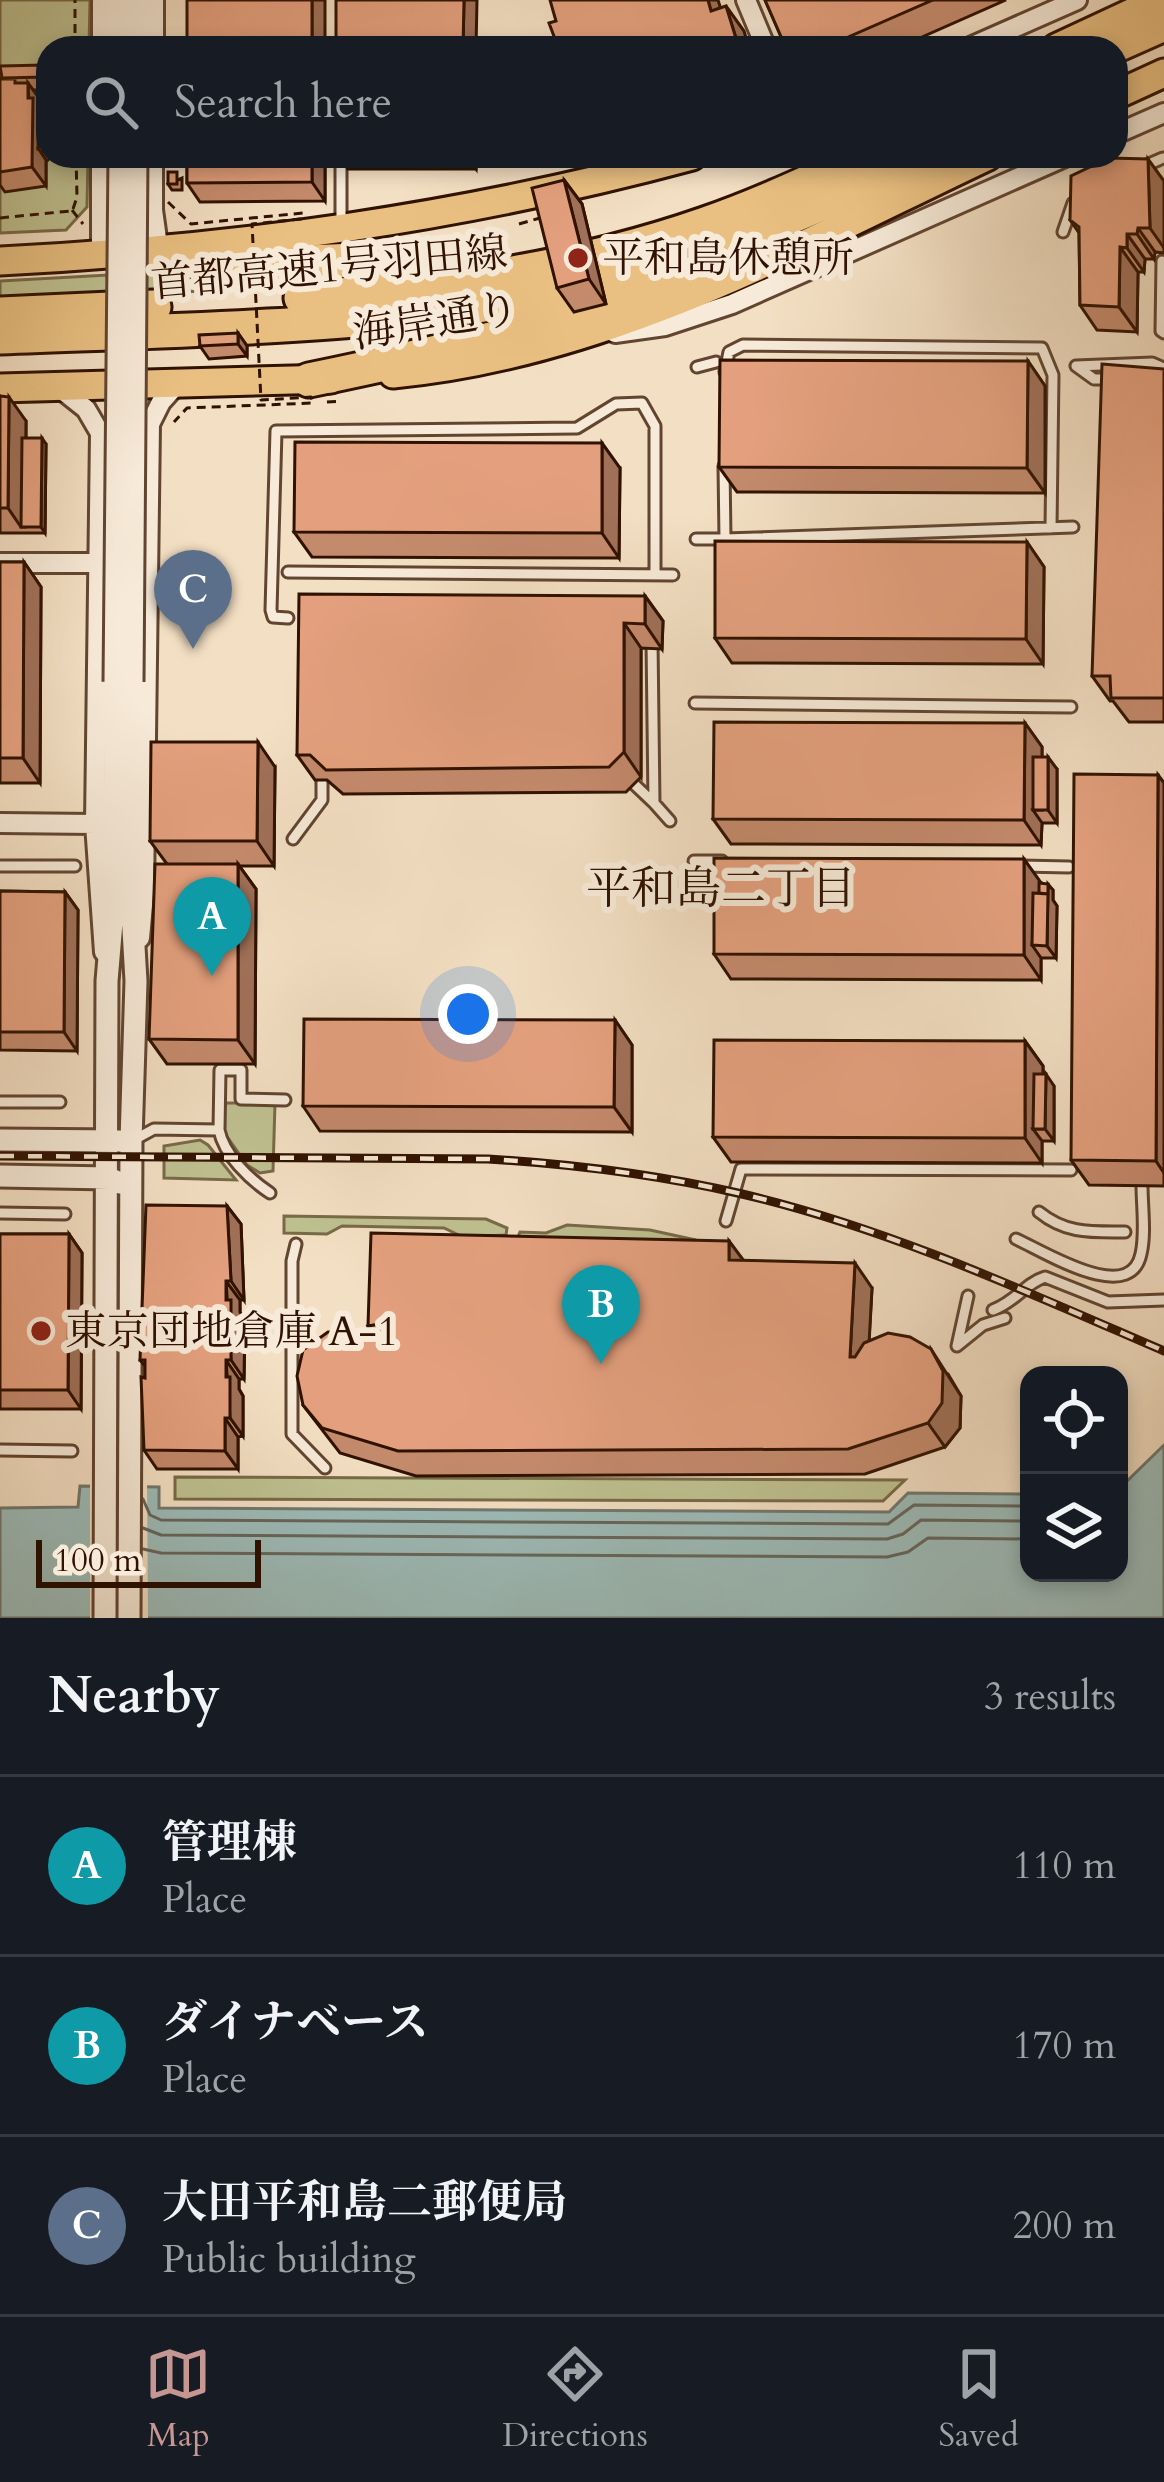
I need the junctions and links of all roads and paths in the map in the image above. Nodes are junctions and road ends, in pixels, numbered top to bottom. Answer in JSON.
{"nodes":[{"id":1,"x":75,"y":0,"type":"edge"},
{"id":2,"x":102,"y":0,"type":"edge"},
{"id":3,"x":121,"y":0,"type":"edge"},
{"id":4,"x":137,"y":0,"type":"edge"},
{"id":5,"x":154,"y":0,"type":"edge"},
{"id":6,"x":746,"y":0,"type":"edge"},
{"id":7,"x":1077,"y":0,"type":"edge"},
{"id":8,"x":1159,"y":0,"type":"edge"},
{"id":9,"x":1164,"y":24,"type":"edge"},
{"id":10,"x":75,"y":36,"type":"edge"},
{"id":11,"x":102,"y":36,"type":"edge"},
{"id":12,"x":120,"y":36,"type":"edge"},
{"id":13,"x":137,"y":36,"type":"edge"},
{"id":14,"x":154,"y":36,"type":"edge"},
{"id":15,"x":761,"y":36,"type":"edge"},
{"id":16,"x":995,"y":36,"type":"edge"},
{"id":17,"x":1128,"y":46,"type":"edge"},
{"id":18,"x":1164,"y":46,"type":"edge"},
{"id":19,"x":1128,"y":53,"type":"edge"},
{"id":20,"x":1128,"y":58,"type":"edge"},
{"id":21,"x":1128,"y":64,"type":"edge"},
{"id":22,"x":1164,"y":73,"type":"edge"},
{"id":23,"x":1164,"y":113,"type":"edge"},
{"id":24,"x":1128,"y":129,"type":"edge"},
{"id":25,"x":1163,"y":158,"type":"edge"},
{"id":26,"x":76,"y":168,"type":"edge"},
{"id":27,"x":101,"y":168,"type":"edge"},
{"id":28,"x":119,"y":168,"type":"edge"},
{"id":29,"x":136,"y":168,"type":"edge"},
{"id":30,"x":153,"y":168,"type":"edge"},
{"id":31,"x":341,"y":168,"type":"edge"},
{"id":32,"x":647,"y":168,"type":"edge"},
{"id":33,"x":964,"y":168,"type":"edge"},
{"id":34,"x":1039,"y":168,"type":"edge"},
{"id":35,"x":866,"y":170,"type":"edge"},
{"id":36,"x":1124,"y":175,"type":"edge"},
{"id":37,"x":1085,"y":191,"type":"edge"},
{"id":38,"x":168,"y":202,"type":"dead end"},
{"id":39,"x":72,"y":210,"type":"junction"},
{"id":40,"x":545,"y":217,"type":"edge"},
{"id":41,"x":0,"y":218,"type":"edge"},
{"id":42,"x":82,"y":224,"type":"dead end"},
{"id":43,"x":518,"y":224,"type":"dead end"},
{"id":44,"x":340,"y":230,"type":"junction"},
{"id":45,"x":1063,"y":232,"type":"dead end"},
{"id":46,"x":159,"y":253,"type":"junction"},
{"id":47,"x":101,"y":256,"type":"junction"},
{"id":48,"x":0,"y":261,"type":"edge"},
{"id":49,"x":1162,"y":261,"type":"edge"},
{"id":50,"x":554,"y":264,"type":"junction"},
{"id":51,"x":437,"y":268,"type":"junction"},
{"id":52,"x":259,"y":302,"type":"junction"},
{"id":53,"x":0,"y":314,"type":"edge"},
{"id":54,"x":1164,"y":333,"type":"edge"},
{"id":55,"x":0,"y":337,"type":"edge"},
{"id":56,"x":569,"y":340,"type":"junction"},
{"id":57,"x":716,"y":362,"type":"edge"},
{"id":58,"x":697,"y":367,"type":"dead end"},
{"id":59,"x":1164,"y":368,"type":"edge"},
{"id":60,"x":724,"y":376,"type":"edge"},
{"id":61,"x":1115,"y":379,"type":"edge"},
{"id":62,"x":1157,"y":379,"type":"edge"},
{"id":63,"x":309,"y":380,"type":"junction"},
{"id":64,"x":179,"y":382,"type":"junction"},
{"id":65,"x":55,"y":385,"type":"junction"},
{"id":66,"x":0,"y":388,"type":"edge"},
{"id":67,"x":172,"y":421,"type":"dead end"},
{"id":68,"x":724,"y":461,"type":"edge"},
{"id":69,"x":1073,"y":527,"type":"dead end"},
{"id":70,"x":1051,"y":528,"type":"junction"},
{"id":71,"x":696,"y":539,"type":"dead end"},
{"id":72,"x":724,"y":539,"type":"junction"},
{"id":73,"x":0,"y":563,"type":"edge"},
{"id":74,"x":96,"y":563,"type":"junction"},
{"id":75,"x":288,"y":572,"type":"dead end"},
{"id":76,"x":655,"y":575,"type":"junction"},
{"id":77,"x":673,"y":575,"type":"dead end"},
{"id":78,"x":288,"y":618,"type":"dead end"},
{"id":79,"x":642,"y":632,"type":"edge"},
{"id":80,"x":124,"y":682,"type":"junction"},
{"id":81,"x":695,"y":704,"type":"dead end"},
{"id":82,"x":1071,"y":706,"type":"dead end"},
{"id":83,"x":322,"y":759,"type":"edge"},
{"id":84,"x":634,"y":784,"type":"dead end"},
{"id":85,"x":335,"y":788,"type":"edge"},
{"id":86,"x":322,"y":800,"type":"junction"},
{"id":87,"x":654,"y":803,"type":"junction"},
{"id":88,"x":670,"y":821,"type":"dead end"},
{"id":89,"x":0,"y":823,"type":"edge"},
{"id":90,"x":95,"y":824,"type":"junction"},
{"id":91,"x":293,"y":838,"type":"dead end"},
{"id":92,"x":694,"y":861,"type":"dead end"},
{"id":93,"x":737,"y":861,"type":"edge"},
{"id":94,"x":0,"y":866,"type":"edge"},
{"id":95,"x":75,"y":866,"type":"dead end"},
{"id":96,"x":1011,"y":866,"type":"edge"},
{"id":97,"x":1069,"y":867,"type":"edge"},
{"id":98,"x":107,"y":981,"type":"junction"},
{"id":99,"x":136,"y":981,"type":"junction"},
{"id":100,"x":285,"y":1100,"type":"dead end"},
{"id":101,"x":0,"y":1102,"type":"edge"},
{"id":102,"x":60,"y":1102,"type":"dead end"},
{"id":103,"x":219,"y":1130,"type":"junction"},
{"id":104,"x":0,"y":1140,"type":"edge"},
{"id":105,"x":120,"y":1141,"type":"junction"},
{"id":106,"x":1070,"y":1170,"type":"edge"},
{"id":107,"x":0,"y":1176,"type":"edge"},
{"id":108,"x":109,"y":1178,"type":"junction"},
{"id":109,"x":1142,"y":1185,"type":"dead end"},
{"id":110,"x":131,"y":1189,"type":"junction"},
{"id":111,"x":270,"y":1193,"type":"dead end"},
{"id":112,"x":1039,"y":1212,"type":"dead end"},
{"id":113,"x":0,"y":1213,"type":"edge"},
{"id":114,"x":65,"y":1214,"type":"dead end"},
{"id":115,"x":726,"y":1221,"type":"dead end"},
{"id":116,"x":1125,"y":1232,"type":"dead end"},
{"id":117,"x":1016,"y":1239,"type":"dead end"},
{"id":118,"x":296,"y":1244,"type":"dead end"},
{"id":119,"x":968,"y":1296,"type":"dead end"},
{"id":120,"x":1164,"y":1300,"type":"edge"},
{"id":121,"x":993,"y":1310,"type":"dead end"},
{"id":122,"x":1005,"y":1318,"type":"dead end"},
{"id":123,"x":0,"y":1450,"type":"edge"},
{"id":124,"x":71,"y":1451,"type":"dead end"},
{"id":125,"x":118,"y":1467,"type":"junction"},
{"id":126,"x":325,"y":1468,"type":"dead end"},
{"id":127,"x":106,"y":1618,"type":"edge"},
{"id":128,"x":129,"y":1618,"type":"edge"}],
"edges":[{"from":1,"to":10,"type":"path"},
{"from":2,"to":11,"type":"street"},
{"from":3,"to":12,"type":"street"},
{"from":4,"to":13,"type":"street"},
{"from":5,"to":14,"type":"street"},
{"from":6,"to":15,"type":"street"},
{"from":7,"to":16,"type":"street"},
{"from":8,"to":17,"type":"main road"},
{"from":9,"to":19,"type":"highway"},
{"from":18,"to":20,"type":"highway"},
{"from":21,"to":22,"type":"main road"},
{"from":23,"to":24,"type":"street"},
{"from":25,"to":36,"type":"lane"},
{"from":26,"to":39,"type":"path"},
{"from":27,"to":47,"type":"street"},
{"from":28,"to":80,"type":"street","bridge":true},
{"from":29,"to":80,"type":"street","bridge":true},
{"from":30,"to":46,"type":"street"},
{"from":31,"to":44,"type":"lane"},
{"from":32,"to":44,"type":"main road"},
{"from":33,"to":56,"type":"main road","name":"海岸通り"},
{"from":34,"to":56,"type":"street"},
{"from":35,"to":50,"type":"highway","name":"首都高速1号羽田線"},
{"from":35,"to":55,"type":"highway","name":"首都高速1号羽田線"},
{"from":35,"to":63,"type":"highway"},
{"from":37,"to":45,"type":"lane"},
{"from":38,"to":67,"type":"path","bridge":true},
{"from":39,"to":41,"type":"path"},
{"from":39,"to":42,"type":"path"},
{"from":40,"to":43,"type":"path"},
{"from":44,"to":46,"type":"main road"},
{"from":46,"to":47,"type":"main road"},
{"from":46,"to":51,"type":"highway"},
{"from":47,"to":48,"type":"main road"},
{"from":49,"to":54,"type":"lane"},
{"from":50,"to":51,"type":"highway"},
{"from":50,"to":52,"type":"highway","name":"首都高速1号羽田線"},
{"from":51,"to":52,"type":"highway"},
{"from":52,"to":53,"type":"highway","name":"首都高速1号羽田線"},
{"from":56,"to":63,"type":"main road","name":"海岸通り"},
{"from":57,"to":58,"type":"lane"},
{"from":59,"to":61,"type":"lane"},
{"from":59,"to":62,"type":"lane"},
{"from":60,"to":70,"type":"lane"},
{"from":63,"to":64,"type":"main road","name":"海岸通り"},
{"from":64,"to":65,"type":"main road","name":"海岸通り"},
{"from":64,"to":99,"type":"street"},
{"from":65,"to":66,"type":"main road","name":"海岸通り"},
{"from":65,"to":74,"type":"street"},
{"from":68,"to":72,"type":"lane"},
{"from":69,"to":70,"type":"lane"},
{"from":70,"to":72,"type":"lane"},
{"from":71,"to":72,"type":"lane"},
{"from":73,"to":74,"type":"street"},
{"from":74,"to":90,"type":"street"},
{"from":75,"to":76,"type":"lane"},
{"from":76,"to":77,"type":"lane"},
{"from":76,"to":78,"type":"lane"},
{"from":79,"to":87,"type":"lane"},
{"from":80,"to":98,"type":"street"},
{"from":80,"to":99,"type":"street"},
{"from":81,"to":82,"type":"lane"},
{"from":83,"to":86,"type":"lane"},
{"from":84,"to":87,"type":"lane"},
{"from":85,"to":86,"type":"lane"},
{"from":86,"to":91,"type":"lane"},
{"from":87,"to":88,"type":"lane"},
{"from":89,"to":90,"type":"street"},
{"from":90,"to":98,"type":"street"},
{"from":92,"to":93,"type":"lane"},
{"from":94,"to":95,"type":"lane"},
{"from":96,"to":97,"type":"lane"},
{"from":98,"to":105,"type":"street"},
{"from":99,"to":105,"type":"street"},
{"from":100,"to":103,"type":"lane"},
{"from":101,"to":102,"type":"lane"},
{"from":103,"to":105,"type":"lane"},
{"from":103,"to":111,"type":"lane"},
{"from":104,"to":105,"type":"street"},
{"from":105,"to":108,"type":"street"},
{"from":105,"to":110,"type":"street"},
{"from":106,"to":115,"type":"lane"},
{"from":107,"to":108,"type":"street"},
{"from":108,"to":110,"type":"street"},
{"from":108,"to":125,"type":"street"},
{"from":109,"to":117,"type":"lane"},
{"from":110,"to":125,"type":"street"},
{"from":112,"to":116,"type":"lane"},
{"from":113,"to":114,"type":"lane"},
{"from":118,"to":126,"type":"lane"},
{"from":119,"to":122,"type":"lane"},
{"from":120,"to":121,"type":"lane"},
{"from":123,"to":124,"type":"lane"},
{"from":125,"to":127,"type":"street"},
{"from":125,"to":128,"type":"street"}]}
